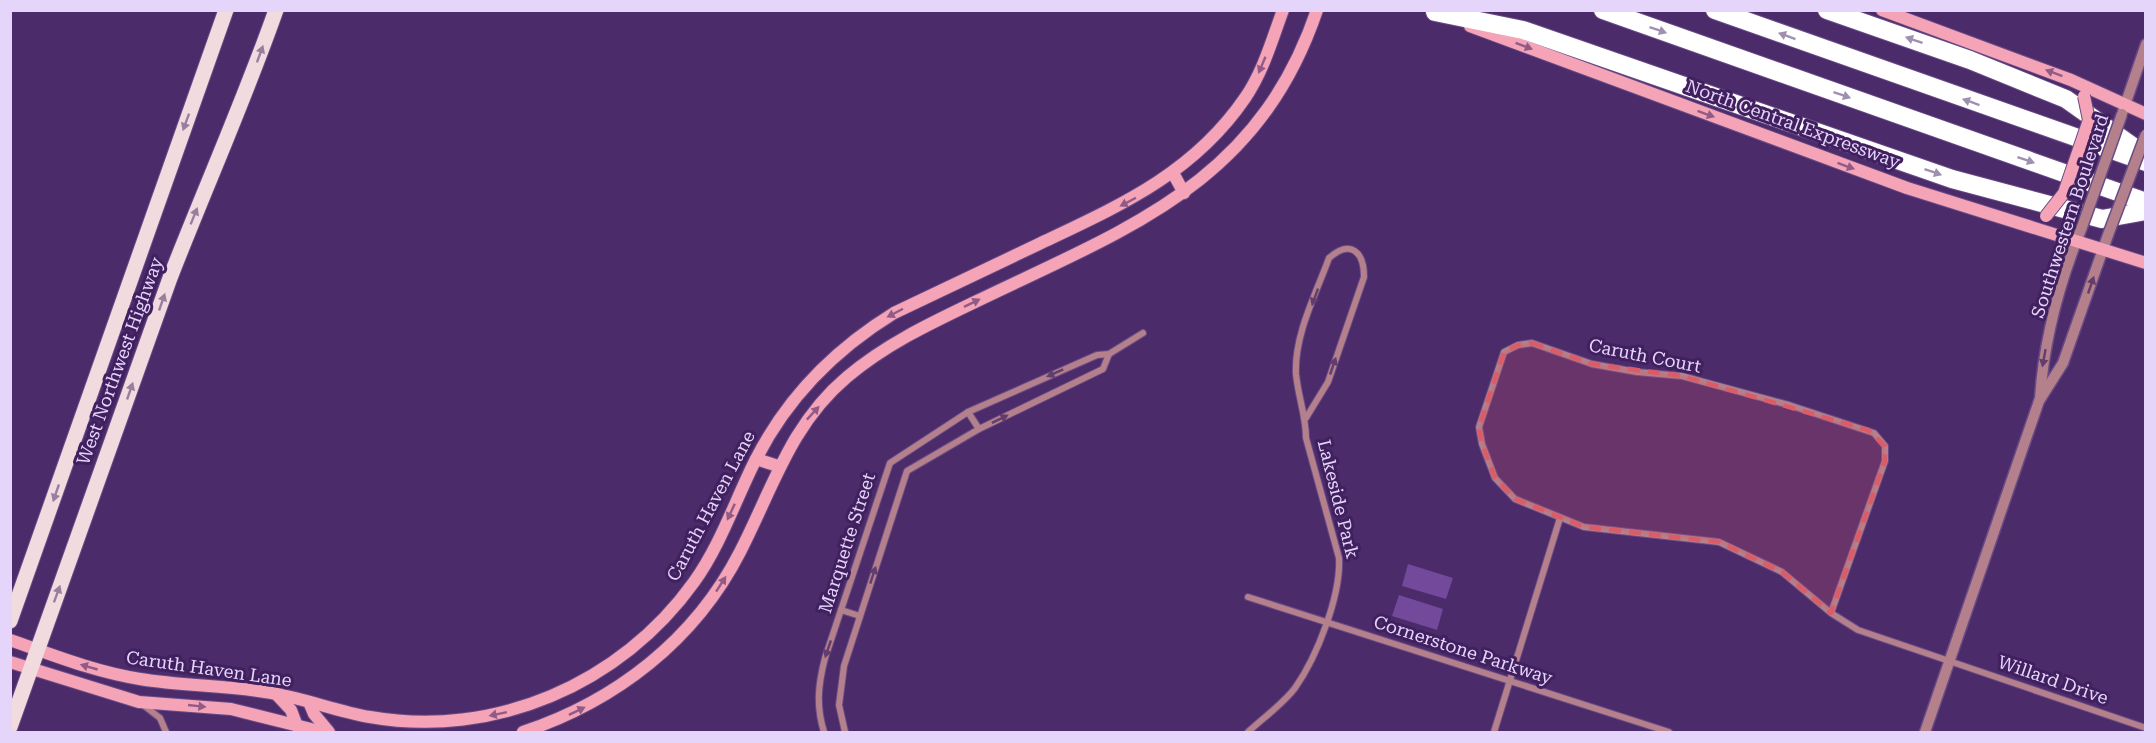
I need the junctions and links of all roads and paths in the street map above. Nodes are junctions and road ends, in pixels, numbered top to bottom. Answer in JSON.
{"nodes":[{"id":1,"x":226,"y":10,"type":"edge"},
{"id":2,"x":276,"y":10,"type":"edge"},
{"id":3,"x":1283,"y":10,"type":"edge"},
{"id":4,"x":1317,"y":10,"type":"edge"},
{"id":5,"x":1603,"y":10,"type":"edge"},
{"id":6,"x":1715,"y":10,"type":"edge"},
{"id":7,"x":1827,"y":10,"type":"edge"},
{"id":8,"x":1882,"y":10,"type":"edge"},
{"id":9,"x":1432,"y":11,"type":"edge"},
{"id":10,"x":2145,"y":44,"type":"edge"},
{"id":11,"x":2078,"y":83,"type":"junction"},
{"id":12,"x":2123,"y":109,"type":"junction"},
{"id":13,"x":2145,"y":114,"type":"edge"},
{"id":14,"x":2145,"y":134,"type":"edge"},
{"id":15,"x":2145,"y":156,"type":"edge"},
{"id":16,"x":2145,"y":162,"type":"edge"},
{"id":17,"x":1173,"y":173,"type":"junction"},
{"id":18,"x":1184,"y":193,"type":"junction"},
{"id":19,"x":2145,"y":202,"type":"edge"},
{"id":20,"x":2145,"y":211,"type":"edge"},
{"id":21,"x":2032,"y":227,"type":"junction"},
{"id":22,"x":2076,"y":241,"type":"junction"},
{"id":23,"x":2103,"y":250,"type":"junction"},
{"id":24,"x":2145,"y":263,"type":"edge"},
{"id":25,"x":1143,"y":333,"type":"dead end"},
{"id":26,"x":1109,"y":354,"type":"junction"},
{"id":27,"x":2039,"y":401,"type":"junction"},
{"id":28,"x":968,"y":412,"type":"junction"},
{"id":29,"x":1306,"y":418,"type":"junction"},
{"id":30,"x":979,"y":429,"type":"junction"},
{"id":31,"x":756,"y":459,"type":"junction"},
{"id":32,"x":778,"y":466,"type":"junction"},
{"id":33,"x":1560,"y":519,"type":"junction"},
{"id":34,"x":1248,"y":597,"type":"dead end"},
{"id":35,"x":841,"y":610,"type":"junction"},
{"id":36,"x":1831,"y":613,"type":"junction"},
{"id":37,"x":860,"y":616,"type":"junction"},
{"id":38,"x":10,"y":621,"type":"edge"},
{"id":39,"x":1326,"y":621,"type":"junction"},
{"id":40,"x":10,"y":640,"type":"edge"},
{"id":41,"x":37,"y":650,"type":"junction"},
{"id":42,"x":1950,"y":660,"type":"junction"},
{"id":43,"x":10,"y":662,"type":"edge"},
{"id":44,"x":30,"y":669,"type":"junction"},
{"id":45,"x":1508,"y":680,"type":"junction"},
{"id":46,"x":275,"y":693,"type":"junction"},
{"id":47,"x":139,"y":702,"type":"junction"},
{"id":48,"x":309,"y":702,"type":"junction"},
{"id":49,"x":291,"y":710,"type":"junction"},
{"id":50,"x":273,"y":718,"type":"junction"},
{"id":51,"x":10,"y":727,"type":"edge"},
{"id":52,"x":2145,"y":728,"type":"edge"},
{"id":53,"x":297,"y":729,"type":"edge"},
{"id":54,"x":166,"y":732,"type":"edge"},
{"id":55,"x":323,"y":732,"type":"edge"},
{"id":56,"x":329,"y":732,"type":"edge"},
{"id":57,"x":523,"y":732,"type":"edge"},
{"id":58,"x":824,"y":732,"type":"edge"},
{"id":59,"x":845,"y":732,"type":"edge"},
{"id":60,"x":1248,"y":732,"type":"edge"},
{"id":61,"x":1494,"y":732,"type":"edge"},
{"id":62,"x":1669,"y":732,"type":"edge"},
{"id":63,"x":1926,"y":732,"type":"edge"}],
"edges":[{"from":1,"to":38,"type":"main road","name":"West Northwest Highway","one_way":true},
{"from":41,"to":2,"type":"main road","name":"West Northwest Highway","one_way":true},
{"from":3,"to":17,"type":"main road","name":"Caruth Haven Lane","one_way":true},
{"from":4,"to":18,"type":"main road"},
{"from":5,"to":19,"type":"highway","one_way":true},
{"from":16,"to":6,"type":"highway","one_way":true},
{"from":15,"to":7,"type":"highway","one_way":true},
{"from":11,"to":8,"type":"main road","one_way":true},
{"from":9,"to":20,"type":"highway","one_way":true},
{"from":9,"to":21,"type":"main road","name":"North Central Expressway","one_way":true},
{"from":10,"to":12,"type":"street","name":"Southwestern Boulevard"},
{"from":11,"to":12,"type":"main road"},
{"from":11,"to":21,"type":"main road","bridge":true},
{"from":12,"to":13,"type":"main road"},
{"from":12,"to":22,"type":"street","name":"Southwestern Boulevard","bridge":true},
{"from":14,"to":23,"type":"street","name":"Southwestern Boulevard","bridge":true},
{"from":17,"to":18,"type":"main road"},
{"from":17,"to":31,"type":"main road","name":"Caruth Haven Lane","one_way":true},
{"from":32,"to":18,"type":"main road","one_way":true},
{"from":21,"to":22,"type":"main road","name":"North Central Expressway"},
{"from":22,"to":23,"type":"main road","name":"North Central Expressway"},
{"from":22,"to":27,"type":"street","name":"Southwestern Boulevard","one_way":true},
{"from":23,"to":24,"type":"main road","name":"North Central Expressway"},
{"from":27,"to":23,"type":"street","name":"Southwestern Boulevard","one_way":true},
{"from":25,"to":26,"type":"street","name":"Marquette Street"},
{"from":26,"to":28,"type":"street","name":"Marquette Street","one_way":true},
{"from":30,"to":26,"type":"street","name":"Marquette Street","one_way":true},
{"from":27,"to":42,"type":"street","name":"Southwestern Boulevard"},
{"from":28,"to":30,"type":"street"},
{"from":28,"to":35,"type":"street","name":"Marquette Street"},
{"from":29,"to":29,"type":"street","name":"Lakeside Park","one_way":true},
{"from":29,"to":39,"type":"street","name":"Lakeside Park"},
{"from":37,"to":30,"type":"street","name":"Marquette Street","one_way":true},
{"from":31,"to":32,"type":"main road"},
{"from":31,"to":48,"type":"main road","name":"Caruth Haven Lane","one_way":true},
{"from":57,"to":32,"type":"main road","one_way":true},
{"from":33,"to":36,"type":"street","name":"Caruth Court"},
{"from":33,"to":36,"type":"street","name":"Caruth Court"},
{"from":33,"to":45,"type":"street"},
{"from":34,"to":39,"type":"street","name":"Cornerstone Parkway"},
{"from":35,"to":37,"type":"street"},
{"from":35,"to":58,"type":"street","name":"Marquette Street","one_way":true},
{"from":36,"to":42,"type":"street","name":"Caruth Court"},
{"from":37,"to":59,"type":"street","name":"Marquette Street"},
{"from":39,"to":45,"type":"street","name":"Cornerstone Parkway"},
{"from":39,"to":60,"type":"street","name":"Lakeside Park"},
{"from":40,"to":41,"type":"main road","name":"Caruth Haven Lane"},
{"from":41,"to":44,"type":"main road","name":"West Northwest Highway"},
{"from":46,"to":41,"type":"main road","name":"Caruth Haven Lane","one_way":true},
{"from":42,"to":52,"type":"street","name":"Willard Drive"},
{"from":42,"to":63,"type":"street","name":"Southwestern Boulevard"},
{"from":43,"to":44,"type":"main road","name":"Caruth Haven Lane"},
{"from":44,"to":47,"type":"main road","name":"Caruth Haven Lane"},
{"from":44,"to":51,"type":"main road","name":"West Northwest Highway"},
{"from":45,"to":61,"type":"street"},
{"from":45,"to":62,"type":"street","name":"Cornerstone Parkway"},
{"from":46,"to":48,"type":"main road","name":"Caruth Haven Lane"},
{"from":46,"to":49,"type":"main road"},
{"from":47,"to":50,"type":"main road","name":"Caruth Haven Lane","one_way":true},
{"from":47,"to":54,"type":"street"},
{"from":48,"to":49,"type":"main road"},
{"from":48,"to":56,"type":"main road"},
{"from":49,"to":50,"type":"main road"},
{"from":49,"to":53,"type":"main road"},
{"from":50,"to":53,"type":"main road","name":"Caruth Haven Lane"},
{"from":53,"to":55,"type":"main road","name":"Caruth Haven Lane"}]}
